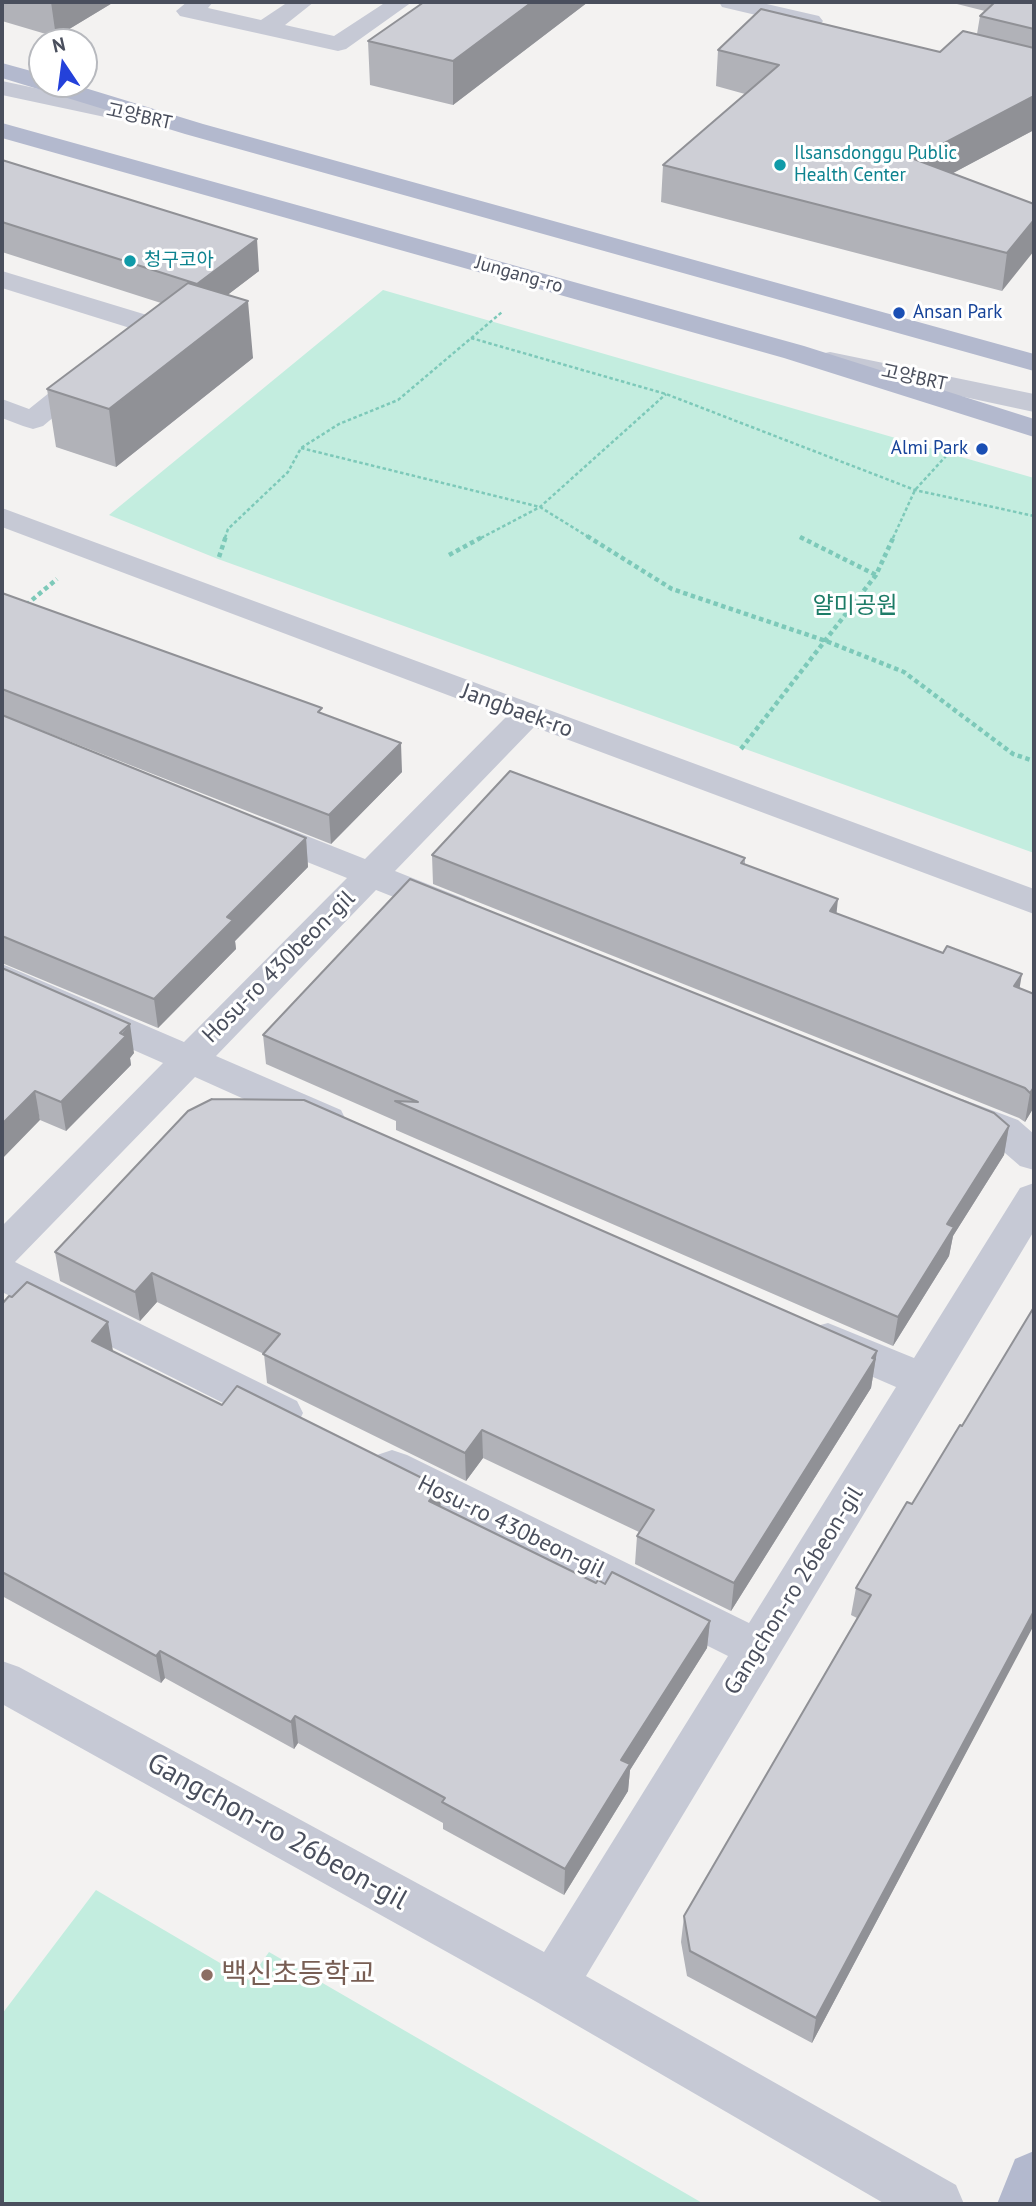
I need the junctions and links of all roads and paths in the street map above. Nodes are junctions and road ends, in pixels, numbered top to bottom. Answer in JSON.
{"nodes":[{"id":1,"x":202,"y":2,"type":"edge"},
{"id":2,"x":303,"y":2,"type":"edge"},
{"id":3,"x":401,"y":2,"type":"edge"},
{"id":4,"x":730,"y":2,"type":"edge"},
{"id":5,"x":836,"y":27,"type":"edge"},
{"id":6,"x":264,"y":29,"type":"junction"},
{"id":7,"x":2,"y":70,"type":"edge"},
{"id":8,"x":28,"y":78,"type":"edge"},
{"id":9,"x":2,"y":88,"type":"edge"},
{"id":10,"x":93,"y":98,"type":"edge"},
{"id":11,"x":194,"y":129,"type":"junction"},
{"id":12,"x":2,"y":130,"type":"edge"},
{"id":13,"x":2,"y":279,"type":"edge"},
{"id":14,"x":502,"y":312,"type":"dead end"},
{"id":15,"x":471,"y":338,"type":"junction"},
{"id":16,"x":794,"y":352,"type":"junction"},
{"id":17,"x":1034,"y":363,"type":"edge"},
{"id":18,"x":666,"y":394,"type":"junction"},
{"id":19,"x":1034,"y":403,"type":"edge"},
{"id":20,"x":2,"y":408,"type":"edge"},
{"id":21,"x":1034,"y":428,"type":"edge"},
{"id":22,"x":958,"y":443,"type":"dead end"},
{"id":23,"x":302,"y":448,"type":"junction"},
{"id":24,"x":915,"y":490,"type":"junction"},
{"id":25,"x":540,"y":507,"type":"junction"},
{"id":26,"x":1034,"y":516,"type":"edge"},
{"id":27,"x":2,"y":517,"type":"edge"},
{"id":28,"x":800,"y":537,"type":"dead end"},
{"id":29,"x":449,"y":555,"type":"dead end"},
{"id":30,"x":215,"y":567,"type":"dead end"},
{"id":31,"x":876,"y":576,"type":"junction"},
{"id":32,"x":58,"y":578,"type":"dead end"},
{"id":33,"x":20,"y":610,"type":"edge"},
{"id":34,"x":826,"y":641,"type":"junction"},
{"id":35,"x":527,"y":715,"type":"junction"},
{"id":36,"x":734,"y":757,"type":"dead end"},
{"id":37,"x":1034,"y":761,"type":"edge"},
{"id":38,"x":231,"y":819,"type":"edge"},
{"id":39,"x":371,"y":874,"type":"junction"},
{"id":40,"x":1034,"y":902,"type":"edge"},
{"id":41,"x":487,"y":921,"type":"edge"},
{"id":42,"x":2,"y":977,"type":"edge"},
{"id":43,"x":188,"y":1059,"type":"junction"},
{"id":44,"x":927,"y":1099,"type":"edge"},
{"id":45,"x":365,"y":1137,"type":"edge"},
{"id":46,"x":1034,"y":1156,"type":"edge"},
{"id":47,"x":1034,"y":1198,"type":"edge"},
{"id":48,"x":2,"y":1251,"type":"edge"},
{"id":49,"x":2,"y":1274,"type":"edge"},
{"id":50,"x":794,"y":1324,"type":"edge"},
{"id":51,"x":923,"y":1381,"type":"junction"},
{"id":52,"x":312,"y":1428,"type":"edge"},
{"id":53,"x":361,"y":1452,"type":"edge"},
{"id":54,"x":758,"y":1649,"type":"junction"},
{"id":55,"x":2,"y":1681,"type":"edge"},
{"id":56,"x":553,"y":1984,"type":"junction"},
{"id":57,"x":1034,"y":2178,"type":"edge"},
{"id":58,"x":937,"y":2204,"type":"edge"},
{"id":59,"x":1024,"y":2204,"type":"edge"}],
"edges":[{"from":1,"to":6,"type":"street"},
{"from":2,"to":6,"type":"street"},
{"from":3,"to":6,"type":"street"},
{"from":4,"to":5,"type":"street"},
{"from":7,"to":8,"type":"main road"},
{"from":9,"to":11,"type":"street","name":"고양BRT"},
{"from":10,"to":11,"type":"main road"},
{"from":11,"to":17,"type":"main road"},
{"from":12,"to":16,"type":"main road","name":"Jungang-ro"},
{"from":13,"to":20,"type":"street"},
{"from":14,"to":15,"type":"path"},
{"from":15,"to":18,"type":"path"},
{"from":15,"to":23,"type":"path"},
{"from":16,"to":19,"type":"street","name":"고양BRT"},
{"from":16,"to":21,"type":"main road","name":"Jungang-ro"},
{"from":18,"to":24,"type":"path"},
{"from":18,"to":25,"type":"path"},
{"from":22,"to":24,"type":"path"},
{"from":23,"to":25,"type":"path"},
{"from":23,"to":30,"type":"path"},
{"from":24,"to":26,"type":"path"},
{"from":24,"to":31,"type":"path"},
{"from":25,"to":29,"type":"path"},
{"from":25,"to":34,"type":"path"},
{"from":27,"to":35,"type":"street","name":"Jangbaek-ro"},
{"from":28,"to":31,"type":"path"},
{"from":31,"to":34,"type":"path"},
{"from":32,"to":33,"type":"path"},
{"from":34,"to":36,"type":"path"},
{"from":34,"to":37,"type":"path"},
{"from":35,"to":39,"type":"street","name":"Hosu-ro 430beon-gil"},
{"from":35,"to":40,"type":"street","name":"Jangbaek-ro"},
{"from":38,"to":39,"type":"street","name":"Hosu-ro 430beon-gil"},
{"from":39,"to":41,"type":"street","name":"Hosu-ro 430beon-gil"},
{"from":39,"to":43,"type":"street","name":"Hosu-ro 430beon-gil"},
{"from":42,"to":43,"type":"street","name":"Hosu-ro 430beon-gil"},
{"from":43,"to":45,"type":"street","name":"Hosu-ro 430beon-gil"},
{"from":43,"to":48,"type":"street","name":"Hosu-ro 430beon-gil"},
{"from":44,"to":46,"type":"street"},
{"from":47,"to":51,"type":"street","name":"Gangchon-ro 26beon-gil"},
{"from":49,"to":52,"type":"street"},
{"from":50,"to":51,"type":"street"},
{"from":51,"to":54,"type":"street","name":"Gangchon-ro 26beon-gil"},
{"from":53,"to":54,"type":"street","name":"Hosu-ro 430beon-gil"},
{"from":54,"to":56,"type":"street","name":"Gangchon-ro 26beon-gil"},
{"from":55,"to":56,"type":"street","name":"Gangchon-ro 26beon-gil"},
{"from":56,"to":58,"type":"street","name":"Gangchon-ro 26beon-gil"},
{"from":57,"to":59,"type":"main road"}]}
